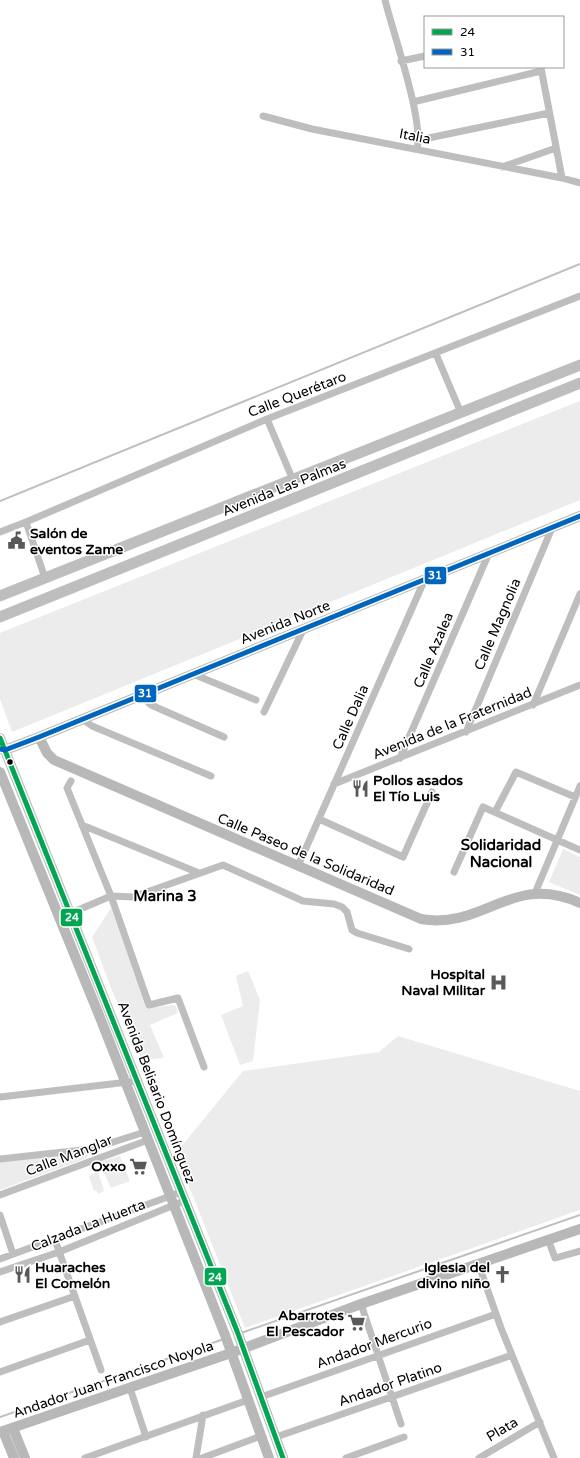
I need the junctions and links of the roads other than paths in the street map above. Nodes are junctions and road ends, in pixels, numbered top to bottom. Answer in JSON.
{"nodes":[{"id":1,"x":385,"y":0,"type":"edge"},
{"id":2,"x":424,"y":56,"type":"edge"},
{"id":3,"x":401,"y":61,"type":"junction"},
{"id":4,"x":541,"y":69,"type":"edge"},
{"id":5,"x":413,"y":102,"type":"junction"},
{"id":6,"x":549,"y":113,"type":"junction"},
{"id":7,"x":263,"y":116,"type":"dead end"},
{"id":8,"x":419,"y":140,"type":"junction"},
{"id":9,"x":556,"y":148,"type":"junction"},
{"id":10,"x":417,"y":149,"type":"junction"},
{"id":11,"x":502,"y":167,"type":"junction"},
{"id":12,"x":562,"y":178,"type":"junction"},
{"id":13,"x":580,"y":183,"type":"edge"},
{"id":14,"x":580,"y":296,"type":"edge"},
{"id":15,"x":436,"y":354,"type":"junction"},
{"id":16,"x":580,"y":365,"type":"edge"},
{"id":17,"x":580,"y":384,"type":"edge"},
{"id":18,"x":461,"y":413,"type":"junction"},
{"id":19,"x":267,"y":419,"type":"junction"},
{"id":20,"x":293,"y":480,"type":"junction"},
{"id":21,"x":580,"y":516,"type":"edge"},
{"id":22,"x":26,"y":522,"type":"junction"},
{"id":23,"x":552,"y":528,"type":"junction"},
{"id":24,"x":0,"y":532,"type":"edge"},
{"id":25,"x":489,"y":553,"type":"junction"},
{"id":26,"x":45,"y":578,"type":"junction"},
{"id":27,"x":425,"y":579,"type":"junction"},
{"id":28,"x":580,"y":594,"type":"edge"},
{"id":29,"x":0,"y":596,"type":"edge"},
{"id":30,"x":0,"y":618,"type":"edge"},
{"id":31,"x":303,"y":630,"type":"junction"},
{"id":32,"x":193,"y":674,"type":"junction"},
{"id":33,"x":580,"y":685,"type":"edge"},
{"id":34,"x":140,"y":695,"type":"junction"},
{"id":35,"x":256,"y":700,"type":"dead end"},
{"id":36,"x":533,"y":705,"type":"junction"},
{"id":37,"x":264,"y":712,"type":"dead end"},
{"id":38,"x":82,"y":719,"type":"junction"},
{"id":39,"x":466,"y":732,"type":"junction"},
{"id":40,"x":38,"y":737,"type":"junction"},
{"id":41,"x":224,"y":737,"type":"dead end"},
{"id":42,"x":0,"y":738,"type":"edge"},
{"id":43,"x":2,"y":750,"type":"edge"},
{"id":44,"x":400,"y":758,"type":"junction"},
{"id":45,"x":0,"y":772,"type":"edge"},
{"id":46,"x":211,"y":776,"type":"dead end"},
{"id":47,"x":71,"y":781,"type":"dead end"},
{"id":48,"x":334,"y":784,"type":"junction"},
{"id":49,"x":580,"y":786,"type":"edge"},
{"id":50,"x":432,"y":792,"type":"dead end"},
{"id":51,"x":575,"y":796,"type":"junction"},
{"id":52,"x":495,"y":812,"type":"junction"},
{"id":53,"x":319,"y":819,"type":"junction"},
{"id":54,"x":82,"y":825,"type":"junction"},
{"id":55,"x":558,"y":840,"type":"junction"},
{"id":56,"x":580,"y":850,"type":"edge"},
{"id":57,"x":298,"y":866,"type":"junction"},
{"id":58,"x":454,"y":872,"type":"dead end"},
{"id":59,"x":199,"y":873,"type":"junction"},
{"id":60,"x":535,"y":893,"type":"junction"},
{"id":61,"x":111,"y":896,"type":"junction"},
{"id":62,"x":580,"y":902,"type":"edge"},
{"id":63,"x":71,"y":913,"type":"junction"},
{"id":64,"x":409,"y":949,"type":"dead end"},
{"id":65,"x":204,"y":1067,"type":"dead end"},
{"id":66,"x":137,"y":1081,"type":"junction"},
{"id":67,"x":125,"y":1082,"type":"junction"},
{"id":68,"x":0,"y":1097,"type":"edge"},
{"id":69,"x":146,"y":1136,"type":"junction"},
{"id":70,"x":91,"y":1149,"type":"junction"},
{"id":71,"x":0,"y":1159,"type":"edge"},
{"id":72,"x":94,"y":1159,"type":"junction"},
{"id":73,"x":0,"y":1195,"type":"edge"},
{"id":74,"x":182,"y":1196,"type":"junction"},
{"id":75,"x":171,"y":1201,"type":"junction"},
{"id":76,"x":0,"y":1215,"type":"edge"},
{"id":77,"x":580,"y":1229,"type":"edge"},
{"id":78,"x":548,"y":1238,"type":"junction"},
{"id":79,"x":55,"y":1240,"type":"junction"},
{"id":80,"x":580,"y":1251,"type":"edge"},
{"id":81,"x":59,"y":1252,"type":"junction"},
{"id":82,"x":13,"y":1254,"type":"junction"},
{"id":83,"x":0,"y":1259,"type":"edge"},
{"id":84,"x":478,"y":1263,"type":"junction"},
{"id":85,"x":0,"y":1272,"type":"edge"},
{"id":86,"x":75,"y":1296,"type":"junction"},
{"id":87,"x":361,"y":1304,"type":"junction"},
{"id":88,"x":496,"y":1314,"type":"junction"},
{"id":89,"x":232,"y":1318,"type":"junction"},
{"id":90,"x":0,"y":1322,"type":"edge"},
{"id":91,"x":220,"y":1322,"type":"junction"},
{"id":92,"x":90,"y":1340,"type":"junction"},
{"id":93,"x":240,"y":1340,"type":"junction"},
{"id":94,"x":230,"y":1350,"type":"junction"},
{"id":95,"x":512,"y":1355,"type":"junction"},
{"id":96,"x":378,"y":1356,"type":"junction"},
{"id":97,"x":101,"y":1370,"type":"dead end"},
{"id":98,"x":0,"y":1372,"type":"edge"},
{"id":99,"x":130,"y":1388,"type":"junction"},
{"id":100,"x":261,"y":1397,"type":"junction"},
{"id":101,"x":392,"y":1398,"type":"junction"},
{"id":102,"x":248,"y":1400,"type":"junction"},
{"id":103,"x":203,"y":1415,"type":"junction"},
{"id":104,"x":540,"y":1422,"type":"junction"},
{"id":105,"x":401,"y":1424,"type":"dead end"},
{"id":106,"x":5,"y":1430,"type":"edge"},
{"id":107,"x":261,"y":1436,"type":"junction"},
{"id":108,"x":146,"y":1437,"type":"junction"},
{"id":109,"x":276,"y":1437,"type":"junction"},
{"id":110,"x":404,"y":1437,"type":"dead end"},
{"id":111,"x":14,"y":1458,"type":"edge"},
{"id":112,"x":25,"y":1458,"type":"edge"},
{"id":113,"x":85,"y":1458,"type":"edge"},
{"id":114,"x":196,"y":1458,"type":"edge"},
{"id":115,"x":202,"y":1458,"type":"edge"},
{"id":116,"x":269,"y":1458,"type":"edge"},
{"id":117,"x":283,"y":1458,"type":"edge"},
{"id":118,"x":346,"y":1458,"type":"edge"},
{"id":119,"x":479,"y":1458,"type":"edge"},
{"id":120,"x":554,"y":1458,"type":"edge"}],
"edges":[{"from":1,"to":3,"type":"street"},
{"from":2,"to":3,"type":"street"},
{"from":3,"to":5,"type":"street"},
{"from":4,"to":5,"type":"street"},
{"from":4,"to":6,"type":"street"},
{"from":5,"to":8,"type":"street"},
{"from":6,"to":8,"type":"street"},
{"from":6,"to":9,"type":"street"},
{"from":7,"to":10,"type":"street","name":"Italia"},
{"from":8,"to":10,"type":"street"},
{"from":9,"to":11,"type":"street"},
{"from":9,"to":12,"type":"street"},
{"from":10,"to":11,"type":"street","name":"Italia"},
{"from":11,"to":12,"type":"street","name":"Italia"},
{"from":12,"to":13,"type":"street","name":"Italia"},
{"from":14,"to":15,"type":"street","name":"Calle Querétaro"},
{"from":15,"to":18,"type":"street"},
{"from":15,"to":19,"type":"street","name":"Calle Querétaro"},
{"from":16,"to":18,"type":"main road","name":"Avenida Las Palmas"},
{"from":17,"to":30,"type":"main road","name":"Avenida Las Palmas"},
{"from":18,"to":20,"type":"main road","name":"Avenida Las Palmas"},
{"from":19,"to":20,"type":"street"},
{"from":19,"to":22,"type":"street","name":"Calle Querétaro"},
{"from":20,"to":26,"type":"main road","name":"Avenida Las Palmas"},
{"from":21,"to":23,"type":"street","name":"Avenida Norte"},
{"from":22,"to":24,"type":"street","name":"Calle Querétaro"},
{"from":22,"to":26,"type":"street"},
{"from":23,"to":25,"type":"street","name":"Avenida Norte"},
{"from":23,"to":39,"type":"street","name":"Calle Magnolia"},
{"from":25,"to":27,"type":"street","name":"Avenida Norte"},
{"from":25,"to":44,"type":"street","name":"Calle Azalea"},
{"from":26,"to":29,"type":"main road","name":"Avenida Las Palmas"},
{"from":27,"to":31,"type":"street","name":"Avenida Norte"},
{"from":27,"to":48,"type":"street","name":"Calle Dalia"},
{"from":28,"to":36,"type":"street"},
{"from":31,"to":32,"type":"street","name":"Avenida Norte"},
{"from":31,"to":37,"type":"street"},
{"from":32,"to":34,"type":"street","name":"Avenida Norte"},
{"from":32,"to":35,"type":"street"},
{"from":33,"to":36,"type":"street","name":"Avenida de la Fraternidad"},
{"from":34,"to":38,"type":"street","name":"Avenida Norte"},
{"from":34,"to":41,"type":"street"},
{"from":36,"to":39,"type":"street","name":"Avenida de la Fraternidad"},
{"from":38,"to":40,"type":"street","name":"Avenida Norte"},
{"from":38,"to":46,"type":"street"},
{"from":39,"to":44,"type":"street","name":"Avenida de la Fraternidad"},
{"from":40,"to":43,"type":"street","name":"Avenida Norte"},
{"from":40,"to":57,"type":"street","name":"Calle Paseo de la Solidaridad"},
{"from":42,"to":43,"type":"street","name":"Avenida Belisario Domínguez"},
{"from":43,"to":63,"type":"street","name":"Avenida Belisario Domínguez"},
{"from":44,"to":48,"type":"street","name":"Avenida de la Fraternidad"},
{"from":45,"to":67,"type":"street","name":"Avenida Belisario Domínguez"},
{"from":47,"to":54,"type":"street"},
{"from":48,"to":53,"type":"street","name":"Calle Dalia"},
{"from":49,"to":51,"type":"street"},
{"from":50,"to":53,"type":"street"},
{"from":51,"to":52,"type":"street"},
{"from":51,"to":55,"type":"street"},
{"from":52,"to":55,"type":"street"},
{"from":52,"to":58,"type":"street"},
{"from":53,"to":57,"type":"street","name":"Calle Dalia"},
{"from":54,"to":59,"type":"street"},
{"from":54,"to":61,"type":"street"},
{"from":55,"to":56,"type":"street"},
{"from":55,"to":60,"type":"street"},
{"from":57,"to":60,"type":"street","name":"Calle Paseo de la Solidaridad"},
{"from":59,"to":61,"type":"street"},
{"from":59,"to":64,"type":"street"},
{"from":60,"to":62,"type":"street","name":"Calle Paseo de la Solidaridad"},
{"from":61,"to":63,"type":"street"},
{"from":61,"to":65,"type":"street"},
{"from":63,"to":66,"type":"street","name":"Avenida Belisario Domínguez"},
{"from":66,"to":67,"type":"street"},
{"from":66,"to":74,"type":"street","name":"Avenida Belisario Domínguez"},
{"from":67,"to":68,"type":"street"},
{"from":67,"to":69,"type":"street","name":"Avenida Belisario Domínguez"},
{"from":69,"to":70,"type":"street"},
{"from":69,"to":72,"type":"street","name":"Calle Manglar"},
{"from":69,"to":75,"type":"street","name":"Avenida Belisario Domínguez"},
{"from":70,"to":71,"type":"street"},
{"from":70,"to":72,"type":"street"},
{"from":72,"to":73,"type":"street","name":"Calle Manglar"},
{"from":74,"to":75,"type":"street","name":"Calzada La Huerta"},
{"from":74,"to":89,"type":"street","name":"Avenida Belisario Domínguez"},
{"from":75,"to":79,"type":"street"},
{"from":75,"to":81,"type":"street","name":"Calzada La Huerta"},
{"from":75,"to":91,"type":"street","name":"Avenida Belisario Domínguez"},
{"from":76,"to":82,"type":"street"},
{"from":77,"to":78,"type":"street","name":"Andador Juan Francisco Noyola"},
{"from":78,"to":80,"type":"street"},
{"from":78,"to":84,"type":"street","name":"Andador Juan Francisco Noyola"},
{"from":79,"to":81,"type":"street"},
{"from":79,"to":82,"type":"street"},
{"from":81,"to":85,"type":"street","name":"Calzada La Huerta"},
{"from":81,"to":86,"type":"street"},
{"from":82,"to":83,"type":"street"},
{"from":84,"to":87,"type":"street","name":"Andador Juan Francisco Noyola"},
{"from":84,"to":88,"type":"street"},
{"from":86,"to":90,"type":"street"},
{"from":86,"to":92,"type":"street"},
{"from":87,"to":93,"type":"street","name":"Andador Juan Francisco Noyola"},
{"from":87,"to":96,"type":"street"},
{"from":88,"to":95,"type":"street"},
{"from":88,"to":96,"type":"street","name":"Andador Mercurio"},
{"from":89,"to":91,"type":"street"},
{"from":89,"to":93,"type":"street","name":"Avenida Belisario Domínguez"},
{"from":91,"to":94,"type":"street","name":"Avenida Belisario Domínguez"},
{"from":92,"to":97,"type":"street"},
{"from":92,"to":98,"type":"street"},
{"from":93,"to":94,"type":"street","name":"Andador Juan Francisco Noyola"},
{"from":93,"to":100,"type":"street","name":"Avenida Belisario Domínguez"},
{"from":94,"to":99,"type":"street","name":"Andador Juan Francisco Noyola"},
{"from":94,"to":102,"type":"street","name":"Avenida Belisario Domínguez"},
{"from":95,"to":101,"type":"street","name":"Andador Platino"},
{"from":95,"to":104,"type":"street"},
{"from":96,"to":100,"type":"street","name":"Andador Mercurio"},
{"from":96,"to":101,"type":"street"},
{"from":99,"to":106,"type":"street","name":"Andador Juan Francisco Noyola"},
{"from":99,"to":108,"type":"street"},
{"from":100,"to":109,"type":"street","name":"Avenida Belisario Domínguez"},
{"from":101,"to":105,"type":"street"},
{"from":101,"to":109,"type":"street","name":"Andador Platino"},
{"from":102,"to":103,"type":"street"},
{"from":102,"to":107,"type":"street","name":"Avenida Belisario Domínguez"},
{"from":103,"to":108,"type":"street"},
{"from":103,"to":114,"type":"street"},
{"from":104,"to":119,"type":"street","name":"Plata"},
{"from":104,"to":120,"type":"street"},
{"from":106,"to":111,"type":"street"},
{"from":106,"to":112,"type":"street"},
{"from":107,"to":115,"type":"street"},
{"from":107,"to":116,"type":"street","name":"Avenida Belisario Domínguez"},
{"from":108,"to":113,"type":"street"},
{"from":109,"to":117,"type":"street","name":"Avenida Belisario Domínguez"},
{"from":110,"to":118,"type":"street"}]}
